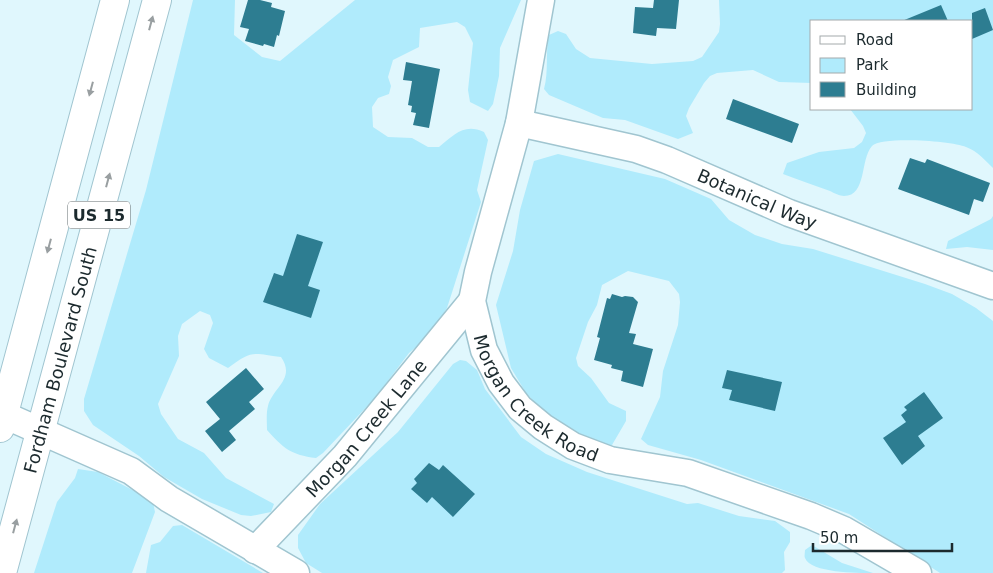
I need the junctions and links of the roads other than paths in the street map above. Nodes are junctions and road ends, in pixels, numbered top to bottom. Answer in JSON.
{"nodes":[{"id":1,"x":115,"y":0,"type":"edge"},
{"id":2,"x":157,"y":0,"type":"edge"},
{"id":3,"x":541,"y":0,"type":"edge"},
{"id":4,"x":519,"y":123,"type":"junction"},
{"id":5,"x":993,"y":286,"type":"edge"},
{"id":6,"x":472,"y":301,"type":"junction"},
{"id":7,"x":2,"y":421,"type":"edge"},
{"id":8,"x":41,"y":430,"type":"junction"},
{"id":9,"x":255,"y":550,"type":"junction"},
{"id":10,"x":2,"y":573,"type":"edge"},
{"id":11,"x":296,"y":573,"type":"edge"},
{"id":12,"x":918,"y":573,"type":"edge"}],
"edges":[{"from":1,"to":7,"type":"highway","number":"US 15","one_way":true},
{"from":8,"to":2,"type":"highway","name":"Fordham Boulevard South","number":"US 15","one_way":true},
{"from":3,"to":4,"type":"street","name":"Morgan Creek Road"},
{"from":4,"to":5,"type":"street","name":"Botanical Way"},
{"from":4,"to":6,"type":"street","name":"Morgan Creek Road"},
{"from":6,"to":9,"type":"street","name":"Morgan Creek Lane"},
{"from":6,"to":12,"type":"street","name":"Morgan Creek Road"},
{"from":7,"to":8,"type":"street"},
{"from":8,"to":9,"type":"street"},
{"from":10,"to":8,"type":"highway","name":"Fordham Boulevard South","number":"US 15","one_way":true},
{"from":9,"to":11,"type":"street"}]}
